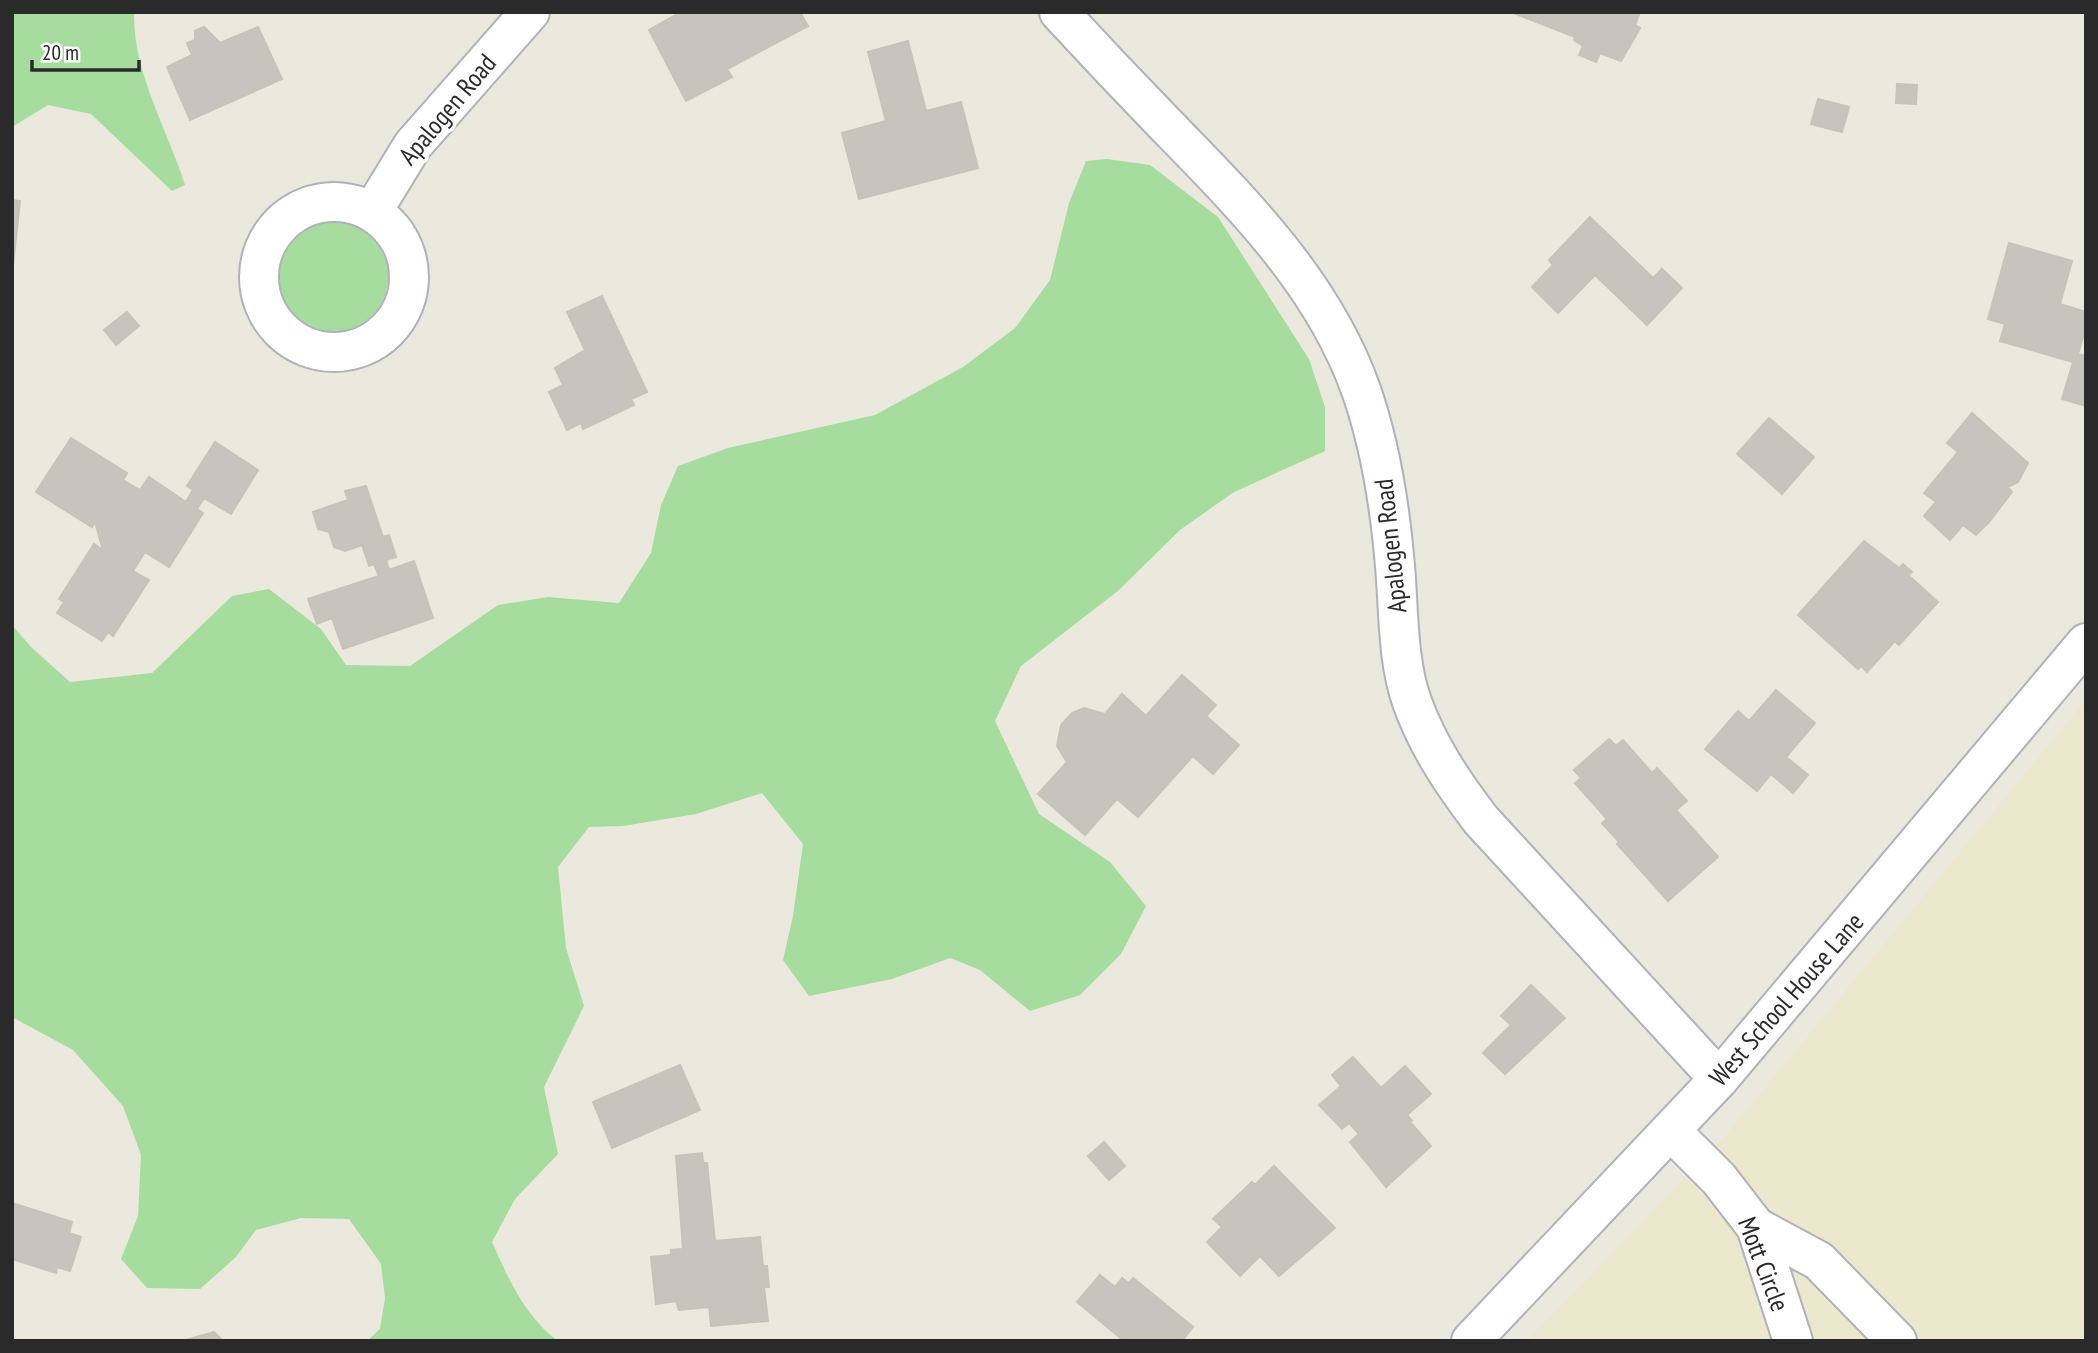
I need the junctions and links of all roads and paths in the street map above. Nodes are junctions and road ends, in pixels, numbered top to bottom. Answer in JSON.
{"nodes":[{"id":1,"x":530,"y":12,"type":"edge"},
{"id":2,"x":1059,"y":12,"type":"edge"},
{"id":3,"x":372,"y":212,"type":"dead end"},
{"id":4,"x":2086,"y":643,"type":"edge"},
{"id":5,"x":1719,"y":1079,"type":"junction"},
{"id":6,"x":1671,"y":1131,"type":"junction"},
{"id":7,"x":1756,"y":1227,"type":"junction"},
{"id":8,"x":1471,"y":1341,"type":"edge"},
{"id":9,"x":1793,"y":1341,"type":"edge"},
{"id":10,"x":1897,"y":1341,"type":"edge"}],
"edges":[{"from":1,"to":3,"type":"street","name":"Apalogen Road"},
{"from":2,"to":5,"type":"street","name":"Apalogen Road"},
{"from":4,"to":5,"type":"street","name":"West School House Lane"},
{"from":5,"to":6,"type":"street","name":"West School House Lane"},
{"from":6,"to":7,"type":"street","name":"Mott Circle"},
{"from":6,"to":8,"type":"street","name":"West School House Lane"},
{"from":7,"to":9,"type":"street","name":"Mott Circle"},
{"from":7,"to":10,"type":"street"}]}
